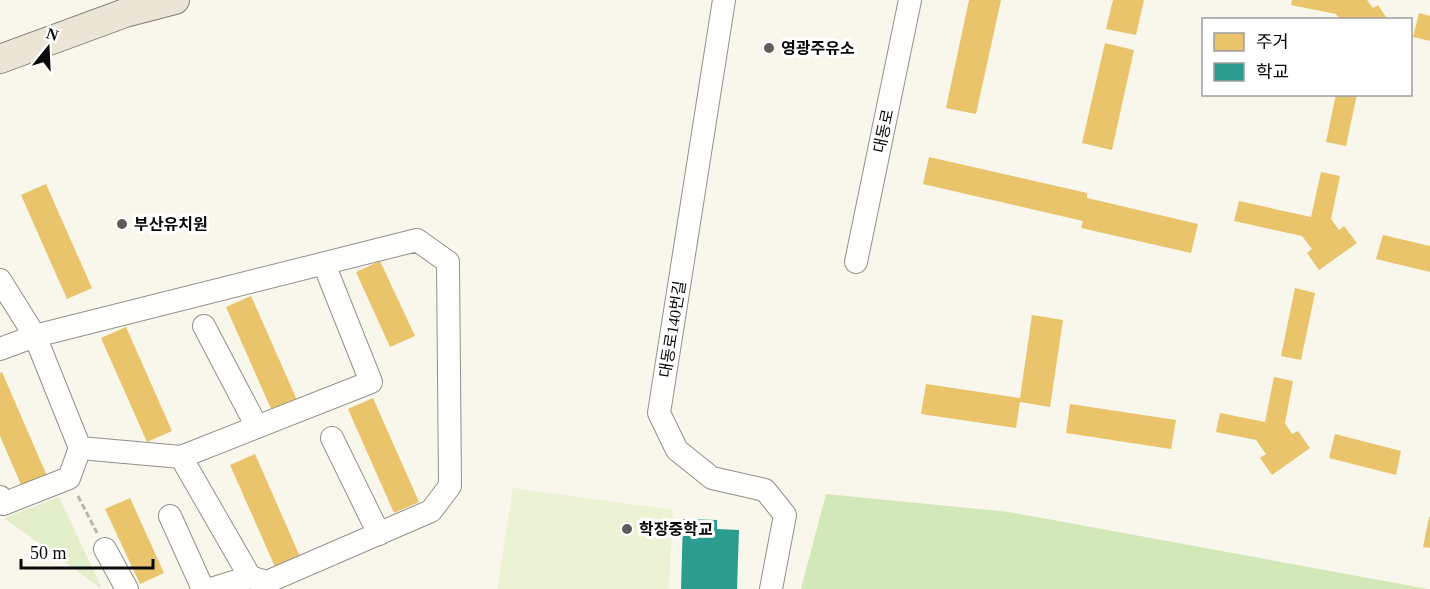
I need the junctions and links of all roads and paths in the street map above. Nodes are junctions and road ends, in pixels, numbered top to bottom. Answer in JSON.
{"nodes":[{"id":1,"x":175,"y":0,"type":"edge"},
{"id":2,"x":724,"y":0,"type":"edge"},
{"id":3,"x":910,"y":0,"type":"edge"},
{"id":4,"x":0,"y":59,"type":"edge"},
{"id":5,"x":856,"y":262,"type":"dead end"},
{"id":6,"x":324,"y":264,"type":"junction"},
{"id":7,"x":0,"y":280,"type":"edge"},
{"id":8,"x":204,"y":326,"type":"dead end"},
{"id":9,"x":35,"y":336,"type":"junction"},
{"id":10,"x":0,"y":349,"type":"edge"},
{"id":11,"x":257,"y":427,"type":"junction"},
{"id":12,"x":332,"y":438,"type":"dead end"},
{"id":13,"x":80,"y":448,"type":"junction"},
{"id":14,"x":181,"y":457,"type":"junction"},
{"id":15,"x":69,"y":478,"type":"junction"},
{"id":16,"x":0,"y":497,"type":"edge"},
{"id":17,"x":170,"y":516,"type":"dead end"},
{"id":18,"x":379,"y":534,"type":"junction"},
{"id":19,"x":105,"y":549,"type":"joint"},
{"id":20,"x":250,"y":577,"type":"junction"},
{"id":21,"x":127,"y":589,"type":"edge"},
{"id":22,"x":204,"y":589,"type":"edge"},
{"id":23,"x":212,"y":589,"type":"edge"},
{"id":24,"x":771,"y":589,"type":"edge"}],
"edges":[{"from":1,"to":4,"type":"main road"},
{"from":2,"to":24,"type":"street","name":"대동로140번길"},
{"from":3,"to":5,"type":"street","name":"대동로"},
{"from":6,"to":9,"type":"street"},
{"from":6,"to":11,"type":"street"},
{"from":6,"to":18,"type":"street"},
{"from":7,"to":9,"type":"street"},
{"from":8,"to":11,"type":"street"},
{"from":9,"to":10,"type":"street"},
{"from":9,"to":13,"type":"street"},
{"from":11,"to":14,"type":"street"},
{"from":12,"to":18,"type":"street"},
{"from":13,"to":14,"type":"street"},
{"from":13,"to":15,"type":"street"},
{"from":14,"to":20,"type":"street"},
{"from":15,"to":16,"type":"street"},
{"from":15,"to":19,"type":"path"},
{"from":17,"to":22,"type":"street"},
{"from":18,"to":20,"type":"street"},
{"from":19,"to":21,"type":"street"},
{"from":20,"to":23,"type":"street"}]}
